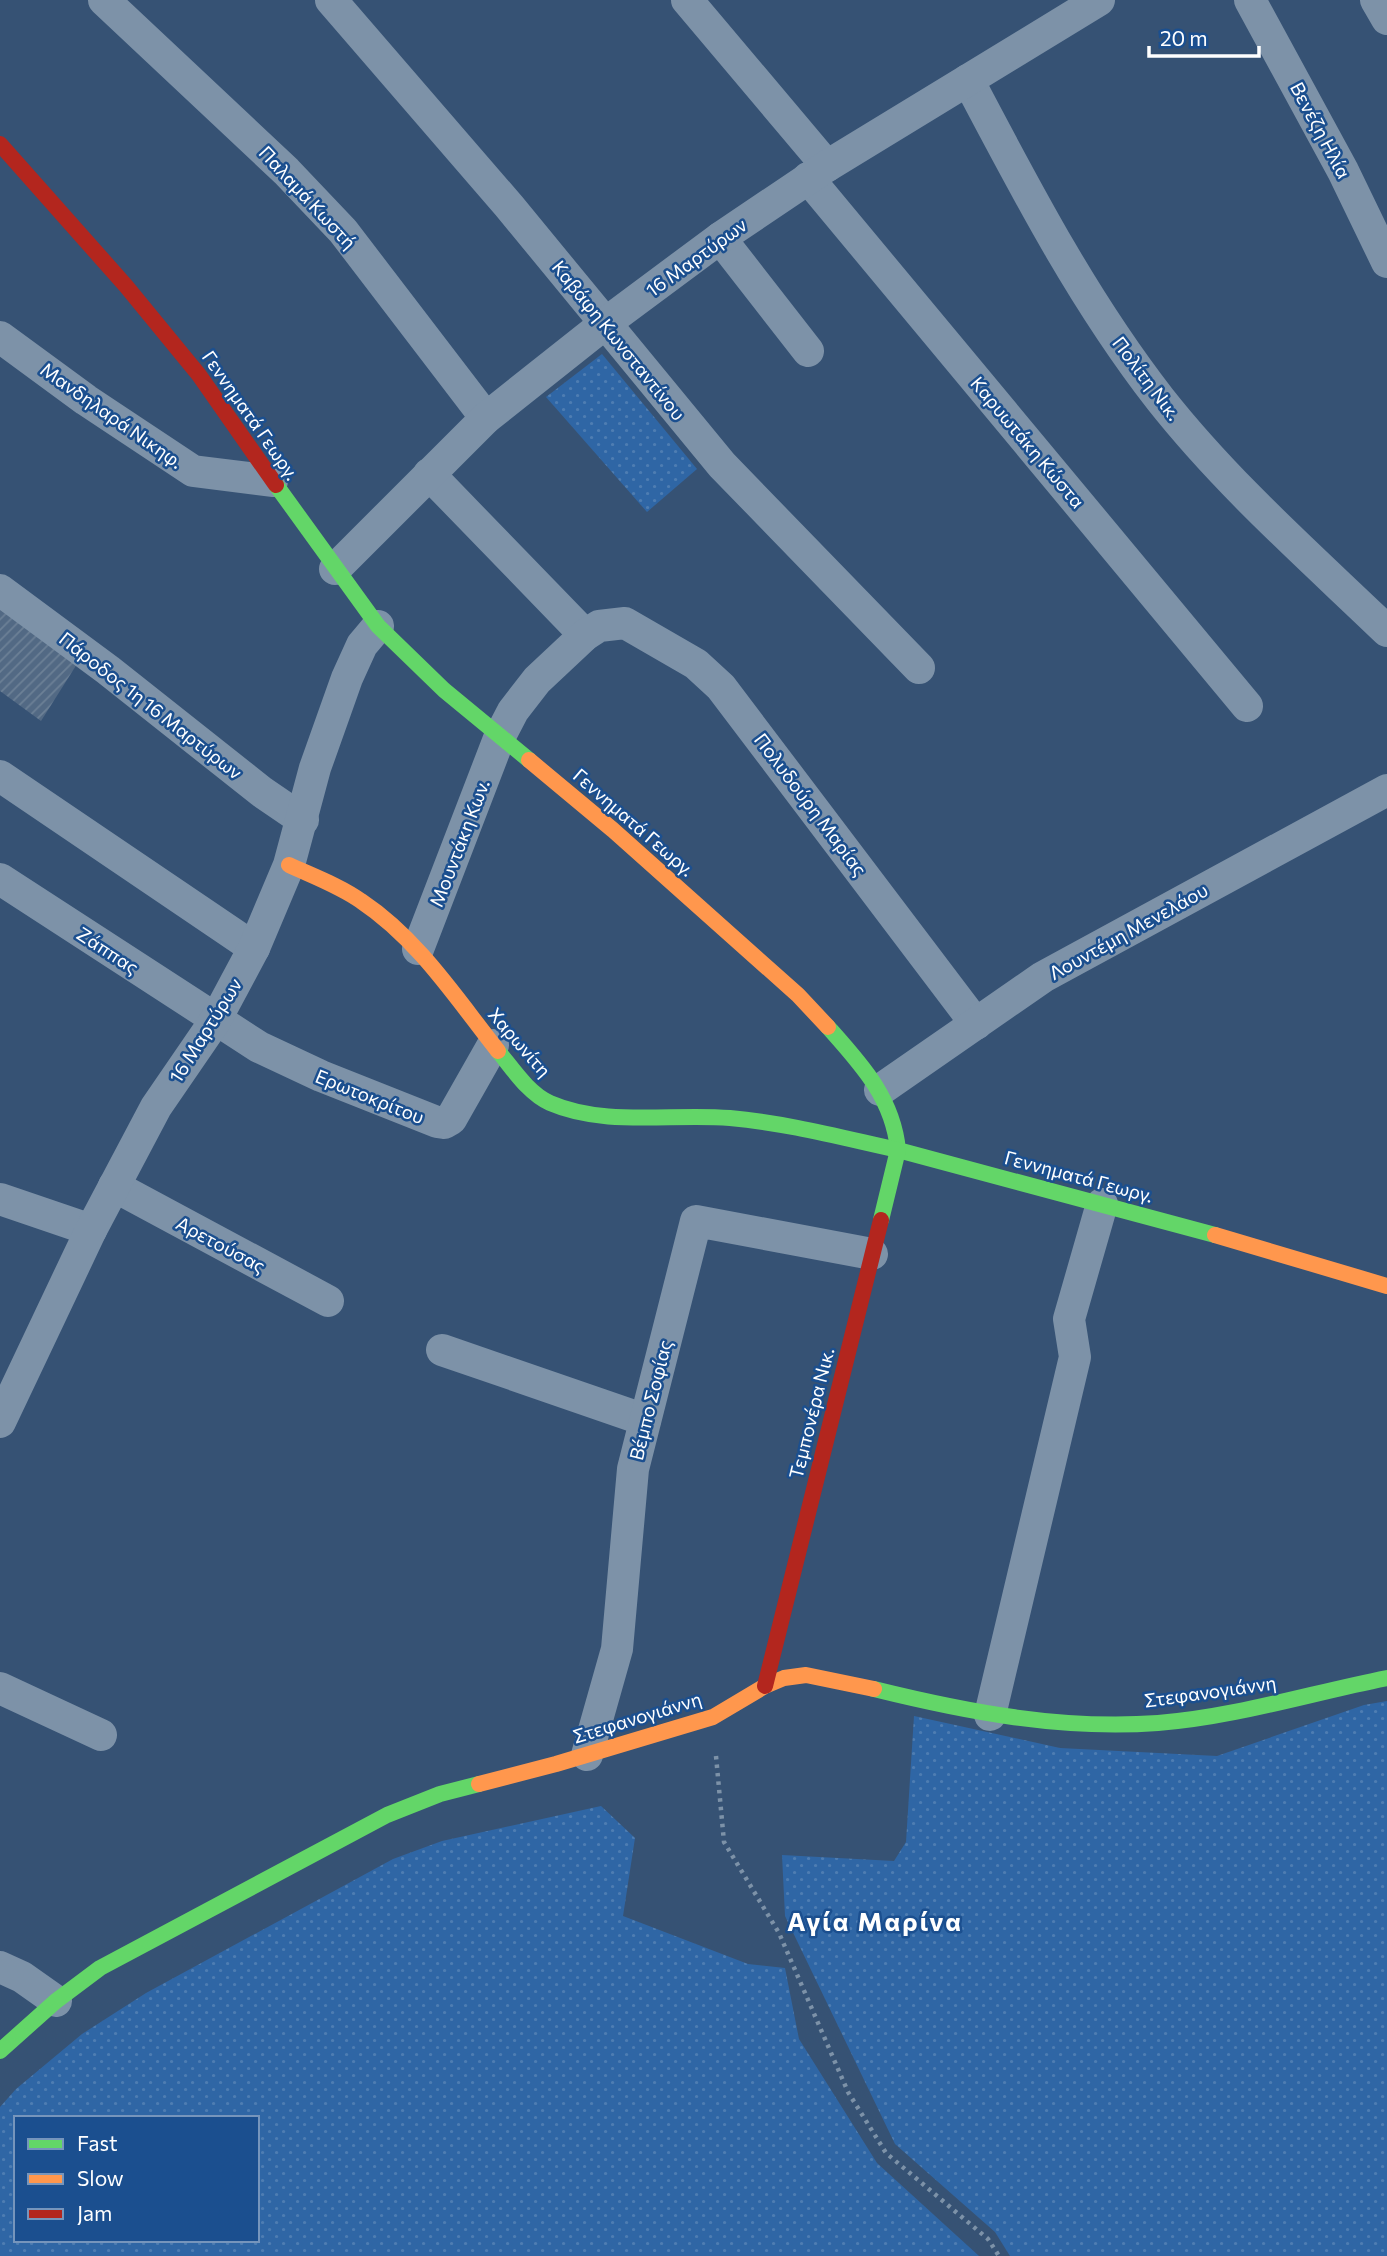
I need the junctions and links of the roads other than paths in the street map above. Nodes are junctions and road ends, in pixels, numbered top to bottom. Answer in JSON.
{"nodes":[{"id":1,"x":104,"y":0,"type":"edge"},
{"id":2,"x":331,"y":0,"type":"edge"},
{"id":3,"x":687,"y":0,"type":"edge"},
{"id":4,"x":1099,"y":0,"type":"edge"},
{"id":5,"x":1250,"y":0,"type":"edge"},
{"id":6,"x":1376,"y":0,"type":"edge"},
{"id":7,"x":1387,"y":19,"type":"edge"},
{"id":8,"x":968,"y":80,"type":"junction"},
{"id":9,"x":0,"y":144,"type":"edge"},
{"id":10,"x":818,"y":172,"type":"junction"},
{"id":11,"x":720,"y":238,"type":"junction"},
{"id":12,"x":1387,"y":262,"type":"edge"},
{"id":13,"x":607,"y":322,"type":"junction"},
{"id":14,"x":0,"y":337,"type":"edge"},
{"id":15,"x":808,"y":351,"type":"dead end"},
{"id":16,"x":486,"y":418,"type":"junction"},
{"id":17,"x":429,"y":474,"type":"junction"},
{"id":18,"x":272,"y":481,"type":"junction"},
{"id":19,"x":335,"y":569,"type":"junction"},
{"id":20,"x":0,"y":590,"type":"edge"},
{"id":21,"x":378,"y":626,"type":"junction"},
{"id":22,"x":599,"y":630,"type":"junction"},
{"id":23,"x":1387,"y":631,"type":"edge"},
{"id":24,"x":919,"y":668,"type":"dead end"},
{"id":25,"x":1247,"y":706,"type":"dead end"},
{"id":26,"x":500,"y":736,"type":"junction"},
{"id":27,"x":0,"y":776,"type":"edge"},
{"id":28,"x":1387,"y":790,"type":"edge"},
{"id":29,"x":303,"y":820,"type":"junction"},
{"id":30,"x":289,"y":865,"type":"junction"},
{"id":31,"x":0,"y":879,"type":"edge"},
{"id":32,"x":254,"y":948,"type":"junction"},
{"id":33,"x":418,"y":949,"type":"junction"},
{"id":34,"x":215,"y":1021,"type":"junction"},
{"id":35,"x":976,"y":1024,"type":"junction"},
{"id":36,"x":493,"y":1045,"type":"junction"},
{"id":37,"x":880,"y":1090,"type":"junction"},
{"id":38,"x":898,"y":1150,"type":"junction"},
{"id":39,"x":114,"y":1186,"type":"junction"},
{"id":40,"x":0,"y":1199,"type":"edge"},
{"id":41,"x":1102,"y":1203,"type":"junction"},
{"id":42,"x":91,"y":1230,"type":"junction"},
{"id":43,"x":872,"y":1254,"type":"junction"},
{"id":44,"x":1387,"y":1286,"type":"edge"},
{"id":45,"x":328,"y":1301,"type":"dead end"},
{"id":46,"x":442,"y":1350,"type":"dead end"},
{"id":47,"x":645,"y":1420,"type":"junction"},
{"id":48,"x":0,"y":1422,"type":"edge"},
{"id":49,"x":1387,"y":1678,"type":"edge"},
{"id":50,"x":765,"y":1686,"type":"junction"},
{"id":51,"x":0,"y":1688,"type":"edge"},
{"id":52,"x":990,"y":1715,"type":"junction"},
{"id":53,"x":101,"y":1735,"type":"dead end"},
{"id":54,"x":587,"y":1755,"type":"junction"},
{"id":55,"x":0,"y":1967,"type":"edge"},
{"id":56,"x":55,"y":2001,"type":"junction"},
{"id":57,"x":0,"y":2051,"type":"edge"}],
"edges":[{"from":1,"to":16,"type":"street","name":"Παλαμά Κωστή"},
{"from":2,"to":13,"type":"street","name":"Καβάφη Κωνσταντίνου"},
{"from":3,"to":10,"type":"street","name":"Καρυωτάκη Κώστα"},
{"from":4,"to":8,"type":"street","name":"16 Μαρτύρων"},
{"from":5,"to":12,"type":"street","name":"Βενέζη Ηλία"},
{"from":6,"to":7,"type":"street"},
{"from":8,"to":10,"type":"street","name":"16 Μαρτύρων"},
{"from":8,"to":23,"type":"street","name":"Πολίτη Νικ."},
{"from":9,"to":18,"type":"street","name":"Γεννηματά Γεωργ."},
{"from":10,"to":11,"type":"street","name":"16 Μαρτύρων"},
{"from":10,"to":25,"type":"street","name":"Καρυωτάκη Κώστα"},
{"from":11,"to":13,"type":"street","name":"16 Μαρτύρων"},
{"from":11,"to":15,"type":"street"},
{"from":13,"to":16,"type":"street","name":"16 Μαρτύρων"},
{"from":13,"to":24,"type":"street","name":"Καβάφη Κωνσταντίνου"},
{"from":14,"to":18,"type":"street","name":"Μανδηλαρά Νικηφ."},
{"from":16,"to":17,"type":"street","name":"16 Μαρτύρων"},
{"from":17,"to":19,"type":"street","name":"16 Μαρτύρων"},
{"from":17,"to":22,"type":"street"},
{"from":18,"to":19,"type":"street","name":"Γεννηματά Γεωργ."},
{"from":19,"to":21,"type":"street","name":"Γεννηματά Γεωργ."},
{"from":20,"to":29,"type":"street","name":"Πάροδος 1η 16 Μαρτύρων"},
{"from":21,"to":26,"type":"street","name":"Γεννηματά Γεωργ."},
{"from":21,"to":29,"type":"street","name":"16 Μαρτύρων"},
{"from":22,"to":26,"type":"street","name":"Μουντάκη Κων."},
{"from":22,"to":35,"type":"street","name":"Πολυδούρη Μαρίας"},
{"from":26,"to":33,"type":"street","name":"Μουντάκη Κων."},
{"from":26,"to":37,"type":"street","name":"Γεννηματά Γεωργ."},
{"from":27,"to":32,"type":"street"},
{"from":28,"to":35,"type":"street","name":"Λουντέμη Μενελάου"},
{"from":29,"to":30,"type":"street","name":"16 Μαρτύρων"},
{"from":30,"to":32,"type":"street","name":"16 Μαρτύρων"},
{"from":30,"to":33,"type":"street","name":"Χαρωνίτη"},
{"from":31,"to":34,"type":"street","name":"Ζάππας"},
{"from":32,"to":34,"type":"street","name":"16 Μαρτύρων"},
{"from":33,"to":36,"type":"street","name":"Χαρωνίτη"},
{"from":34,"to":36,"type":"street","name":"Ερωτοκρίτου"},
{"from":34,"to":39,"type":"street","name":"16 Μαρτύρων"},
{"from":35,"to":37,"type":"street","name":"Λουντέμη Μενελάου"},
{"from":36,"to":38,"type":"street","name":"Χαρωνίτη"},
{"from":37,"to":38,"type":"street","name":"Γεννηματά Γεωργ."},
{"from":38,"to":41,"type":"street","name":"Γεννηματά Γεωργ."},
{"from":38,"to":43,"type":"street","name":"Τεμπονέρα Νικ."},
{"from":39,"to":42,"type":"street","name":"16 Μαρτύρων"},
{"from":39,"to":45,"type":"street","name":"Αρετούσας"},
{"from":40,"to":42,"type":"street"},
{"from":41,"to":44,"type":"street","name":"Γεννηματά Γεωργ."},
{"from":41,"to":52,"type":"street"},
{"from":42,"to":48,"type":"street","name":"16 Μαρτύρων"},
{"from":43,"to":47,"type":"street","name":"Βέμπο Σοφίας"},
{"from":43,"to":50,"type":"street","name":"Τεμπονέρα Νικ."},
{"from":46,"to":47,"type":"street"},
{"from":47,"to":54,"type":"street","name":"Βέμπο Σοφίας"},
{"from":49,"to":52,"type":"street","name":"Στεφανογιάννη"},
{"from":50,"to":52,"type":"street","name":"Στεφανογιάννη"},
{"from":50,"to":54,"type":"street","name":"Στεφανογιάννη"},
{"from":51,"to":53,"type":"street"},
{"from":54,"to":56,"type":"street","name":"Στεφανογιάννη"},
{"from":55,"to":56,"type":"street"},
{"from":56,"to":57,"type":"street","name":"Στεφανογιάννη"}]}
